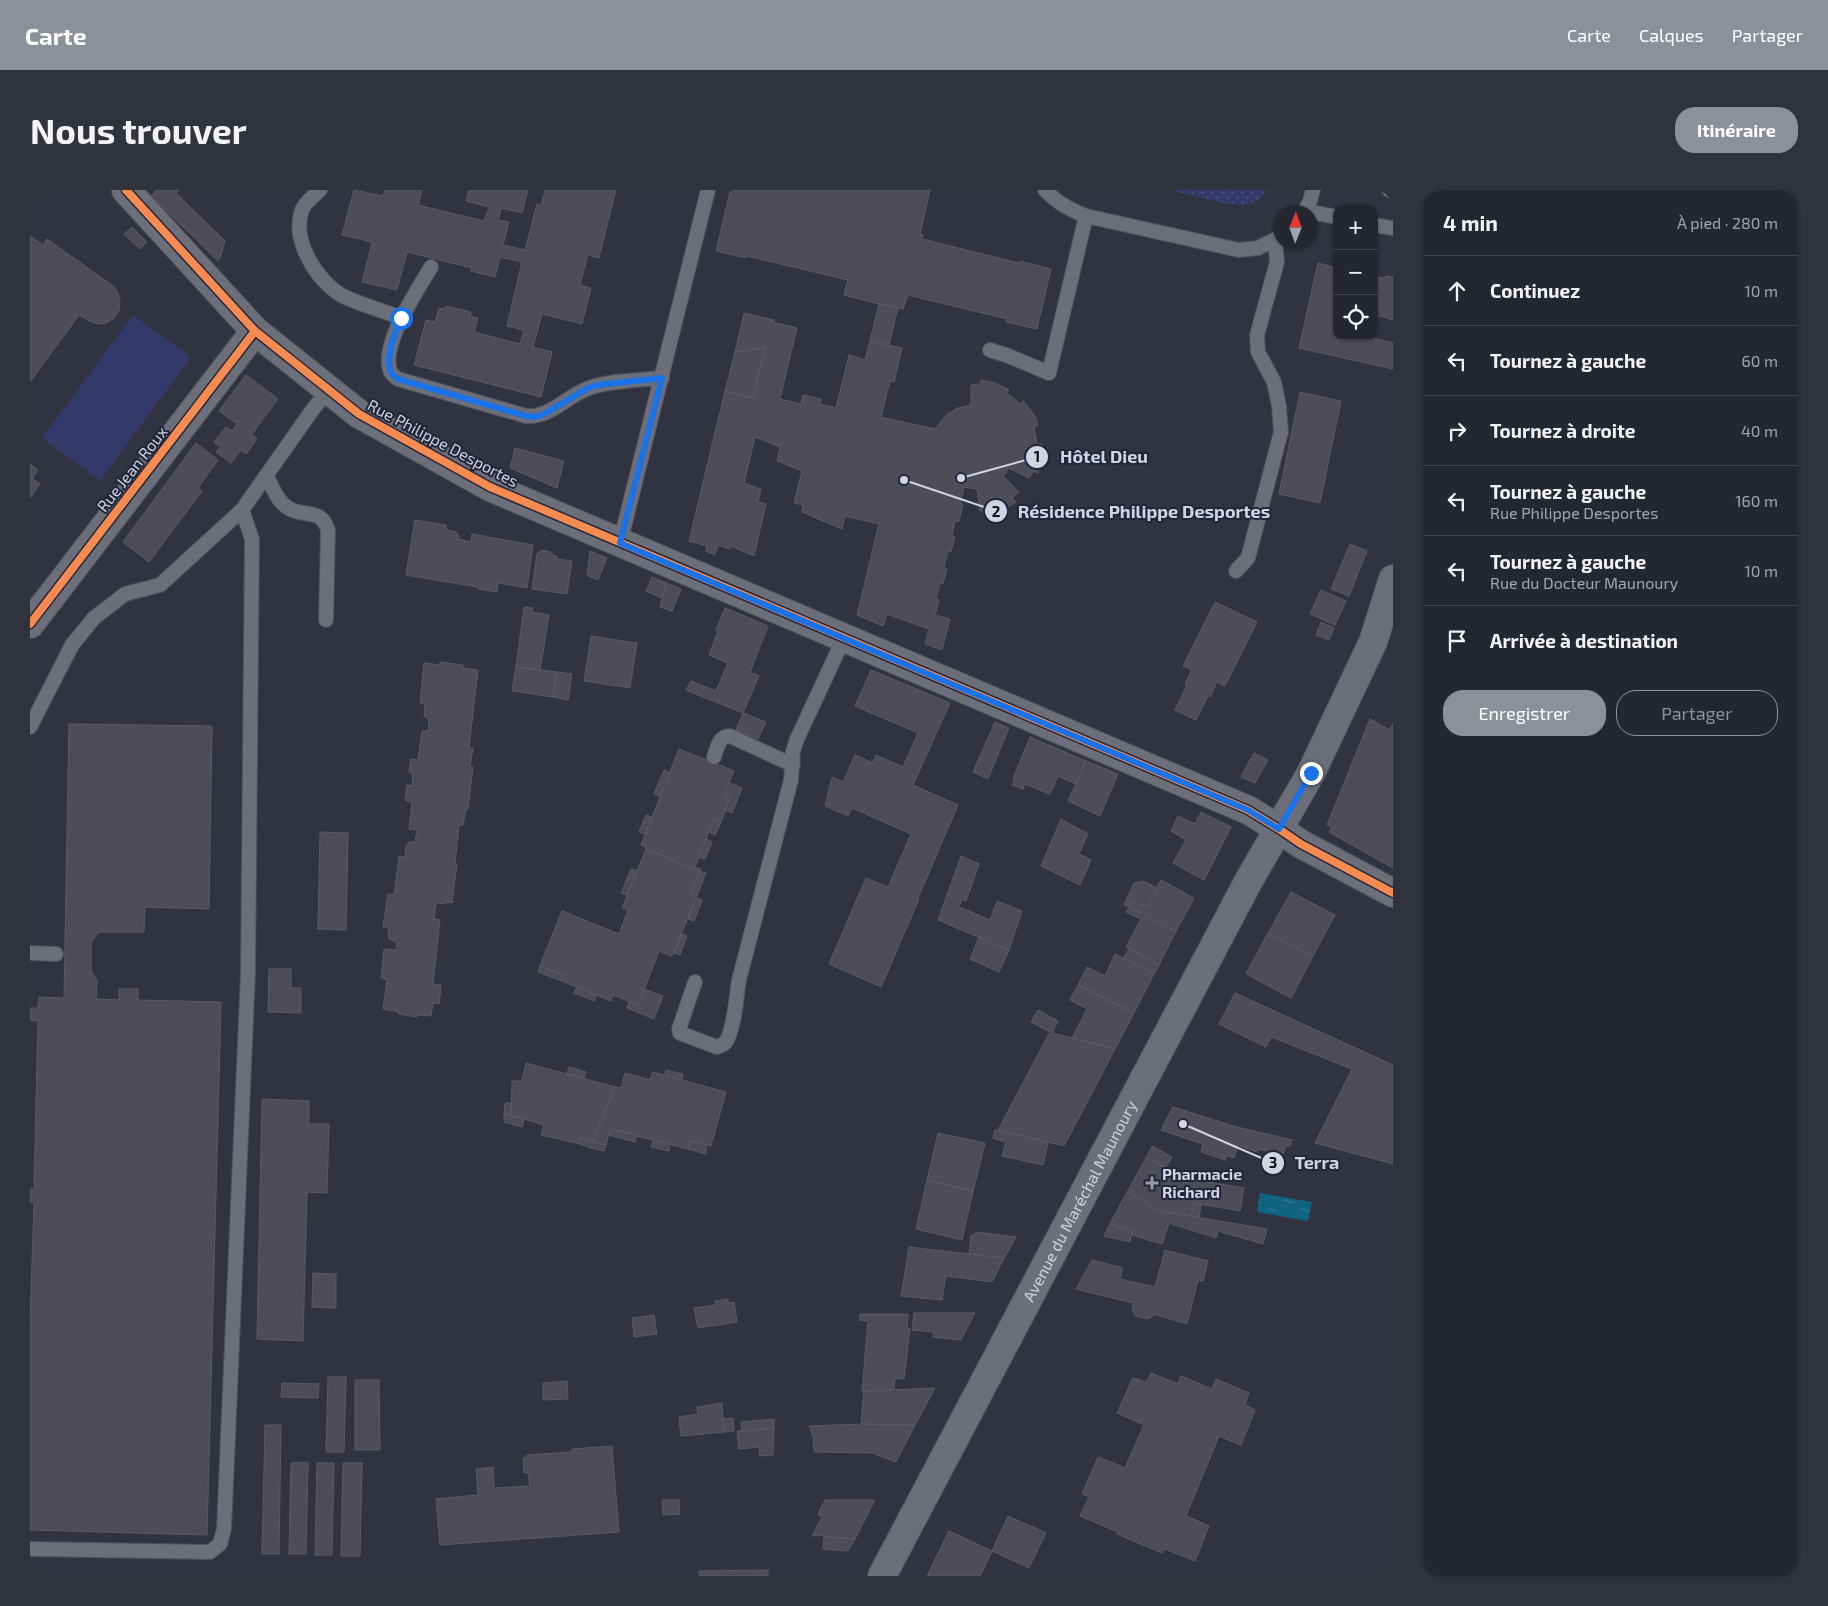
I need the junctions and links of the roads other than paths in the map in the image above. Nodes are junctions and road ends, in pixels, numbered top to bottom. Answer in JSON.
{"nodes":[{"id":1,"x":126,"y":190,"type":"edge"},
{"id":2,"x":320,"y":190,"type":"edge"},
{"id":3,"x":708,"y":190,"type":"edge"},
{"id":4,"x":1045,"y":190,"type":"edge"},
{"id":5,"x":1313,"y":190,"type":"edge"},
{"id":6,"x":1308,"y":205,"type":"edge"},
{"id":7,"x":1318,"y":214,"type":"edge"},
{"id":8,"x":1086,"y":216,"type":"junction"},
{"id":9,"x":1333,"y":216,"type":"edge"},
{"id":10,"x":1378,"y":226,"type":"edge"},
{"id":11,"x":1393,"y":228,"type":"edge"},
{"id":12,"x":1273,"y":241,"type":"edge"},
{"id":13,"x":1278,"y":250,"type":"edge"},
{"id":14,"x":431,"y":267,"type":"dead end"},
{"id":15,"x":401,"y":318,"type":"junction"},
{"id":16,"x":255,"y":331,"type":"junction"},
{"id":17,"x":990,"y":350,"type":"dead end"},
{"id":18,"x":662,"y":378,"type":"junction"},
{"id":19,"x":329,"y":390,"type":"junction"},
{"id":20,"x":267,"y":477,"type":"junction"},
{"id":21,"x":242,"y":510,"type":"junction"},
{"id":22,"x":620,"y":543,"type":"junction"},
{"id":23,"x":1236,"y":571,"type":"dead end"},
{"id":24,"x":1393,"y":579,"type":"edge"},
{"id":25,"x":326,"y":620,"type":"dead end"},
{"id":26,"x":30,"y":624,"type":"edge"},
{"id":27,"x":844,"y":638,"type":"junction"},
{"id":28,"x":30,"y":727,"type":"edge"},
{"id":29,"x":714,"y":757,"type":"dead end"},
{"id":30,"x":793,"y":765,"type":"junction"},
{"id":31,"x":1279,"y":829,"type":"junction"},
{"id":32,"x":1393,"y":893,"type":"edge"},
{"id":33,"x":30,"y":953,"type":"edge"},
{"id":34,"x":56,"y":954,"type":"dead end"},
{"id":35,"x":695,"y":982,"type":"dead end"},
{"id":36,"x":30,"y":1549,"type":"edge"},
{"id":37,"x":882,"y":1576,"type":"edge"}],
"edges":[{"from":1,"to":16,"type":"street","name":"Rue Philippe Desportes"},
{"from":2,"to":15,"type":"lane"},
{"from":3,"to":18,"type":"lane"},
{"from":4,"to":8,"type":"lane"},
{"from":5,"to":6,"type":"lane"},
{"from":7,"to":9,"type":"lane"},
{"from":8,"to":12,"type":"lane"},
{"from":8,"to":17,"type":"lane"},
{"from":10,"to":11,"type":"lane"},
{"from":13,"to":23,"type":"lane"},
{"from":14,"to":15,"type":"lane"},
{"from":15,"to":18,"type":"lane"},
{"from":16,"to":19,"type":"street","name":"Rue Philippe Desportes"},
{"from":16,"to":26,"type":"street","name":"Rue Jean Roux"},
{"from":18,"to":22,"type":"lane"},
{"from":19,"to":20,"type":"lane"},
{"from":19,"to":22,"type":"street","name":"Rue Philippe Desportes"},
{"from":20,"to":21,"type":"lane"},
{"from":20,"to":25,"type":"lane"},
{"from":21,"to":28,"type":"lane"},
{"from":21,"to":36,"type":"lane"},
{"from":22,"to":27,"type":"street","name":"Rue Philippe Desportes"},
{"from":24,"to":31,"type":"street","name":"Avenue du Maréchal Maunoury"},
{"from":27,"to":30,"type":"lane"},
{"from":27,"to":31,"type":"street","name":"Rue Philippe Desportes"},
{"from":29,"to":30,"type":"lane"},
{"from":30,"to":35,"type":"lane"},
{"from":31,"to":32,"type":"street","name":"Rue Philippe Desportes"},
{"from":31,"to":37,"type":"street","name":"Avenue du Maréchal Maunoury"},
{"from":33,"to":34,"type":"lane"}]}
